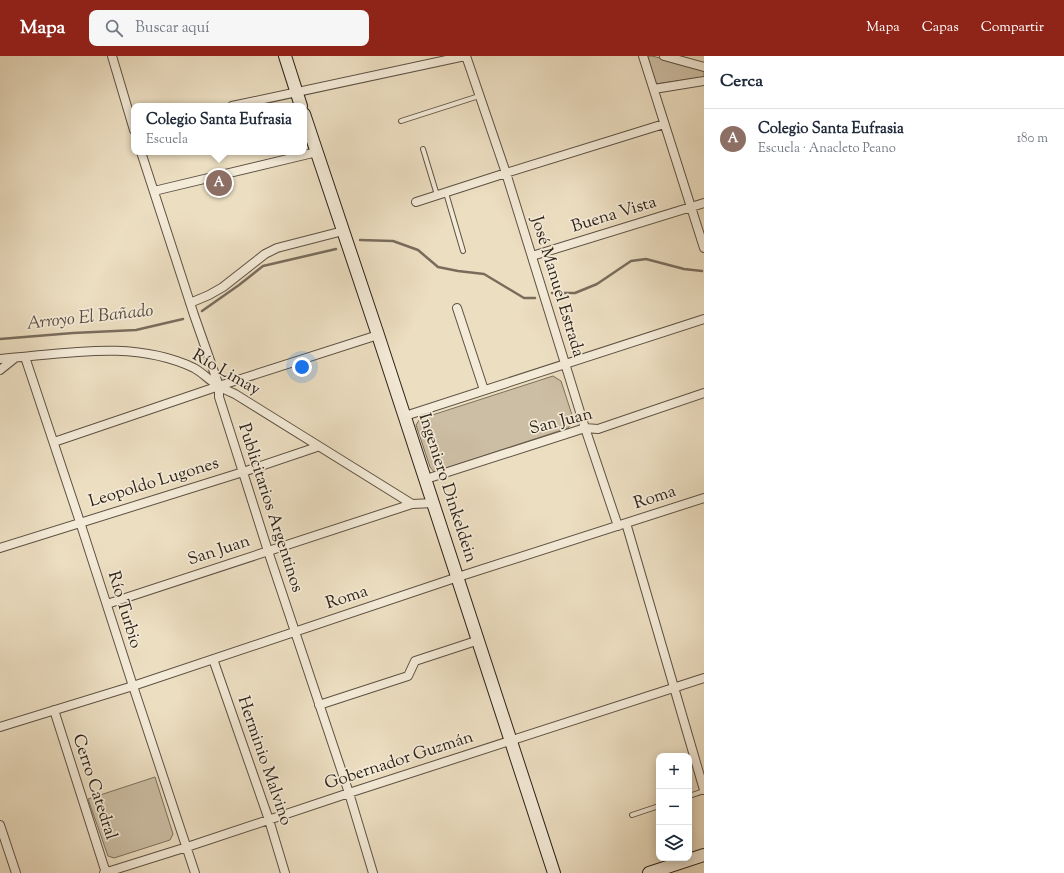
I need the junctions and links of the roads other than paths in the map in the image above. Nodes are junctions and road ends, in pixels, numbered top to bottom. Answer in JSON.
{"nodes":[{"id":1,"x":112,"y":56,"type":"edge"},
{"id":2,"x":285,"y":56,"type":"edge"},
{"id":3,"x":466,"y":56,"type":"edge"},
{"id":4,"x":643,"y":56,"type":"edge"},
{"id":5,"x":664,"y":56,"type":"edge"},
{"id":6,"x":704,"y":67,"type":"edge"},
{"id":7,"x":704,"y":81,"type":"edge"},
{"id":8,"x":654,"y":89,"type":"junction"},
{"id":9,"x":296,"y":92,"type":"junction"},
{"id":10,"x":480,"y":96,"type":"junction"},
{"id":11,"x":246,"y":103,"type":"edge"},
{"id":12,"x":300,"y":103,"type":"edge"},
{"id":13,"x":131,"y":118,"type":"edge"},
{"id":14,"x":401,"y":121,"type":"dead end"},
{"id":15,"x":307,"y":123,"type":"edge"},
{"id":16,"x":664,"y":124,"type":"junction"},
{"id":17,"x":423,"y":149,"type":"dead end"},
{"id":18,"x":317,"y":152,"type":"junction"},
{"id":19,"x":307,"y":154,"type":"edge"},
{"id":20,"x":142,"y":155,"type":"edge"},
{"id":21,"x":304,"y":155,"type":"edge"},
{"id":22,"x":506,"y":173,"type":"junction"},
{"id":23,"x":154,"y":191,"type":"junction"},
{"id":24,"x":446,"y":193,"type":"junction"},
{"id":25,"x":437,"y":195,"type":"junction"},
{"id":26,"x":416,"y":202,"type":"dead end"},
{"id":27,"x":704,"y":203,"type":"edge"},
{"id":28,"x":691,"y":207,"type":"junction"},
{"id":29,"x":344,"y":231,"type":"junction"},
{"id":30,"x":704,"y":248,"type":"edge"},
{"id":31,"x":463,"y":251,"type":"dead end"},
{"id":32,"x":532,"y":256,"type":"junction"},
{"id":33,"x":190,"y":303,"type":"junction"},
{"id":34,"x":458,"y":308,"type":"dead end"},
{"id":35,"x":704,"y":319,"type":"edge"},
{"id":36,"x":378,"y":335,"type":"junction"},
{"id":37,"x":16,"y":357,"type":"junction"},
{"id":38,"x":25,"y":357,"type":"junction"},
{"id":39,"x":0,"y":359,"type":"edge"},
{"id":40,"x":564,"y":364,"type":"junction"},
{"id":41,"x":0,"y":370,"type":"edge"},
{"id":42,"x":219,"y":386,"type":"junction"},
{"id":43,"x":484,"y":390,"type":"junction"},
{"id":44,"x":704,"y":393,"type":"edge"},
{"id":45,"x":405,"y":416,"type":"junction"},
{"id":46,"x":585,"y":428,"type":"junction"},
{"id":47,"x":54,"y":442,"type":"junction"},
{"id":48,"x":317,"y":446,"type":"junction"},
{"id":49,"x":243,"y":472,"type":"junction"},
{"id":50,"x":426,"y":479,"type":"junction"},
{"id":51,"x":704,"y":498,"type":"edge"},
{"id":52,"x":434,"y":503,"type":"junction"},
{"id":53,"x":412,"y":504,"type":"junction"},
{"id":54,"x":80,"y":522,"type":"junction"},
{"id":55,"x":622,"y":525,"type":"junction"},
{"id":56,"x":0,"y":548,"type":"edge"},
{"id":57,"x":268,"y":551,"type":"junction"},
{"id":58,"x":458,"y":578,"type":"junction"},
{"id":59,"x":107,"y":604,"type":"junction"},
{"id":60,"x":294,"y":632,"type":"junction"},
{"id":61,"x":478,"y":640,"type":"junction"},
{"id":62,"x":213,"y":659,"type":"junction"},
{"id":63,"x":704,"y":678,"type":"edge"},
{"id":64,"x":132,"y":686,"type":"junction"},
{"id":65,"x":673,"y":688,"type":"junction"},
{"id":66,"x":319,"y":705,"type":"junction"},
{"id":67,"x":54,"y":710,"type":"junction"},
{"id":68,"x":0,"y":727,"type":"edge"},
{"id":69,"x":512,"y":740,"type":"junction"},
{"id":70,"x":704,"y":791,"type":"edge"},
{"id":71,"x":348,"y":793,"type":"junction"},
{"id":72,"x":692,"y":795,"type":"edge"},
{"id":73,"x":656,"y":807,"type":"edge"},
{"id":74,"x":632,"y":815,"type":"dead end"},
{"id":75,"x":269,"y":820,"type":"junction"},
{"id":76,"x":0,"y":825,"type":"edge"},
{"id":77,"x":187,"y":847,"type":"junction"},
{"id":78,"x":704,"y":855,"type":"edge"},
{"id":79,"x":16,"y":873,"type":"edge"},
{"id":80,"x":105,"y":873,"type":"edge"},
{"id":81,"x":195,"y":873,"type":"edge"},
{"id":82,"x":285,"y":873,"type":"edge"},
{"id":83,"x":373,"y":873,"type":"edge"},
{"id":84,"x":554,"y":873,"type":"edge"},
{"id":85,"x":649,"y":873,"type":"edge"}],
"edges":[{"from":1,"to":13,"type":"street"},
{"from":2,"to":9,"type":"main road"},
{"from":3,"to":9,"type":"street"},
{"from":3,"to":10,"type":"street","name":"José Manuel Estrada"},
{"from":4,"to":8,"type":"street"},
{"from":5,"to":6,"type":"street"},
{"from":7,"to":8,"type":"street"},
{"from":8,"to":16,"type":"street"},
{"from":9,"to":11,"type":"street"},
{"from":9,"to":12,"type":"main road"},
{"from":10,"to":14,"type":"lane"},
{"from":10,"to":22,"type":"street","name":"José Manuel Estrada"},
{"from":15,"to":18,"type":"main road","name":"Ingeniero Dinkeldein"},
{"from":16,"to":22,"type":"street"},
{"from":16,"to":28,"type":"street"},
{"from":17,"to":25,"type":"lane"},
{"from":18,"to":19,"type":"street"},
{"from":18,"to":29,"type":"main road","name":"Ingeniero Dinkeldein"},
{"from":20,"to":23,"type":"street","name":"Publicitarios Argentinos"},
{"from":21,"to":23,"type":"street"},
{"from":22,"to":24,"type":"street"},
{"from":22,"to":32,"type":"street","name":"José Manuel Estrada"},
{"from":23,"to":33,"type":"street","name":"Publicitarios Argentinos"},
{"from":24,"to":25,"type":"street"},
{"from":24,"to":31,"type":"lane"},
{"from":25,"to":26,"type":"street"},
{"from":27,"to":28,"type":"street","name":"Buena Vista"},
{"from":28,"to":30,"type":"street"},
{"from":28,"to":32,"type":"street","name":"Buena Vista"},
{"from":29,"to":33,"type":"street"},
{"from":29,"to":36,"type":"main road","name":"Ingeniero Dinkeldein"},
{"from":32,"to":40,"type":"street","name":"José Manuel Estrada"},
{"from":33,"to":42,"type":"street","name":"Publicitarios Argentinos"},
{"from":34,"to":43,"type":"street"},
{"from":35,"to":40,"type":"street"},
{"from":36,"to":42,"type":"street"},
{"from":36,"to":45,"type":"main road","name":"Ingeniero Dinkeldein"},
{"from":37,"to":38,"type":"street","name":"Río Limay"},
{"from":37,"to":39,"type":"street","name":"Río Limay"},
{"from":37,"to":41,"type":"street"},
{"from":38,"to":42,"type":"street","name":"Río Limay"},
{"from":38,"to":47,"type":"street","name":"Río Turbio"},
{"from":40,"to":43,"type":"street"},
{"from":40,"to":46,"type":"street","name":"José Manuel Estrada"},
{"from":42,"to":47,"type":"street"},
{"from":42,"to":48,"type":"street","name":"Río Limay"},
{"from":42,"to":49,"type":"street","name":"Publicitarios Argentinos"},
{"from":43,"to":45,"type":"street"},
{"from":44,"to":46,"type":"street","name":"San Juan"},
{"from":45,"to":50,"type":"main road","name":"Ingeniero Dinkeldein"},
{"from":46,"to":50,"type":"street","name":"San Juan"},
{"from":46,"to":55,"type":"street","name":"José Manuel Estrada"},
{"from":47,"to":54,"type":"street","name":"Río Turbio"},
{"from":48,"to":49,"type":"street","name":"Leopoldo Lugones"},
{"from":48,"to":53,"type":"street","name":"Río Limay"},
{"from":49,"to":54,"type":"street","name":"Leopoldo Lugones"},
{"from":49,"to":57,"type":"street","name":"Publicitarios Argentinos"},
{"from":50,"to":52,"type":"main road","name":"Ingeniero Dinkeldein"},
{"from":51,"to":55,"type":"street","name":"Roma"},
{"from":52,"to":53,"type":"street","name":"San Juan"},
{"from":52,"to":58,"type":"main road","name":"Ingeniero Dinkeldein"},
{"from":53,"to":57,"type":"street","name":"San Juan"},
{"from":54,"to":56,"type":"street","name":"Leopoldo Lugones"},
{"from":54,"to":59,"type":"street","name":"Río Turbio"},
{"from":55,"to":58,"type":"street","name":"Roma"},
{"from":55,"to":65,"type":"street","name":"José Manuel Estrada"},
{"from":57,"to":59,"type":"street","name":"San Juan"},
{"from":57,"to":60,"type":"street","name":"Publicitarios Argentinos"},
{"from":58,"to":60,"type":"street","name":"Roma"},
{"from":58,"to":61,"type":"main road","name":"Ingeniero Dinkeldein"},
{"from":59,"to":64,"type":"street","name":"Río Turbio"},
{"from":60,"to":62,"type":"street","name":"Roma"},
{"from":60,"to":66,"type":"street","name":"Publicitarios Argentinos"},
{"from":61,"to":66,"type":"street"},
{"from":61,"to":69,"type":"main road","name":"Ingeniero Dinkeldein"},
{"from":62,"to":64,"type":"street","name":"Roma"},
{"from":62,"to":75,"type":"street","name":"Herminio Malvino"},
{"from":63,"to":65,"type":"street","name":"Gobernador Guzmán"},
{"from":64,"to":67,"type":"street","name":"Roma"},
{"from":64,"to":77,"type":"street","name":"Río Turbio"},
{"from":65,"to":69,"type":"street","name":"Gobernador Guzmán"},
{"from":65,"to":70,"type":"street","name":"José Manuel Estrada"},
{"from":66,"to":71,"type":"street","name":"Publicitarios Argentinos"},
{"from":67,"to":68,"type":"street","name":"Roma"},
{"from":67,"to":80,"type":"street","name":"Cerro Catedral"},
{"from":69,"to":71,"type":"street","name":"Gobernador Guzmán"},
{"from":69,"to":84,"type":"main road","name":"Ingeniero Dinkeldein"},
{"from":70,"to":72,"type":"lane"},
{"from":71,"to":75,"type":"street","name":"Gobernador Guzmán"},
{"from":71,"to":83,"type":"street","name":"Publicitarios Argentinos"},
{"from":73,"to":74,"type":"lane"},
{"from":75,"to":77,"type":"street","name":"Gobernador Guzmán"},
{"from":75,"to":82,"type":"street","name":"Herminio Malvino"},
{"from":76,"to":79,"type":"street"},
{"from":77,"to":80,"type":"street","name":"Gobernador Guzmán"},
{"from":77,"to":81,"type":"street","name":"Río Turbio"},
{"from":78,"to":85,"type":"main road"}]}
